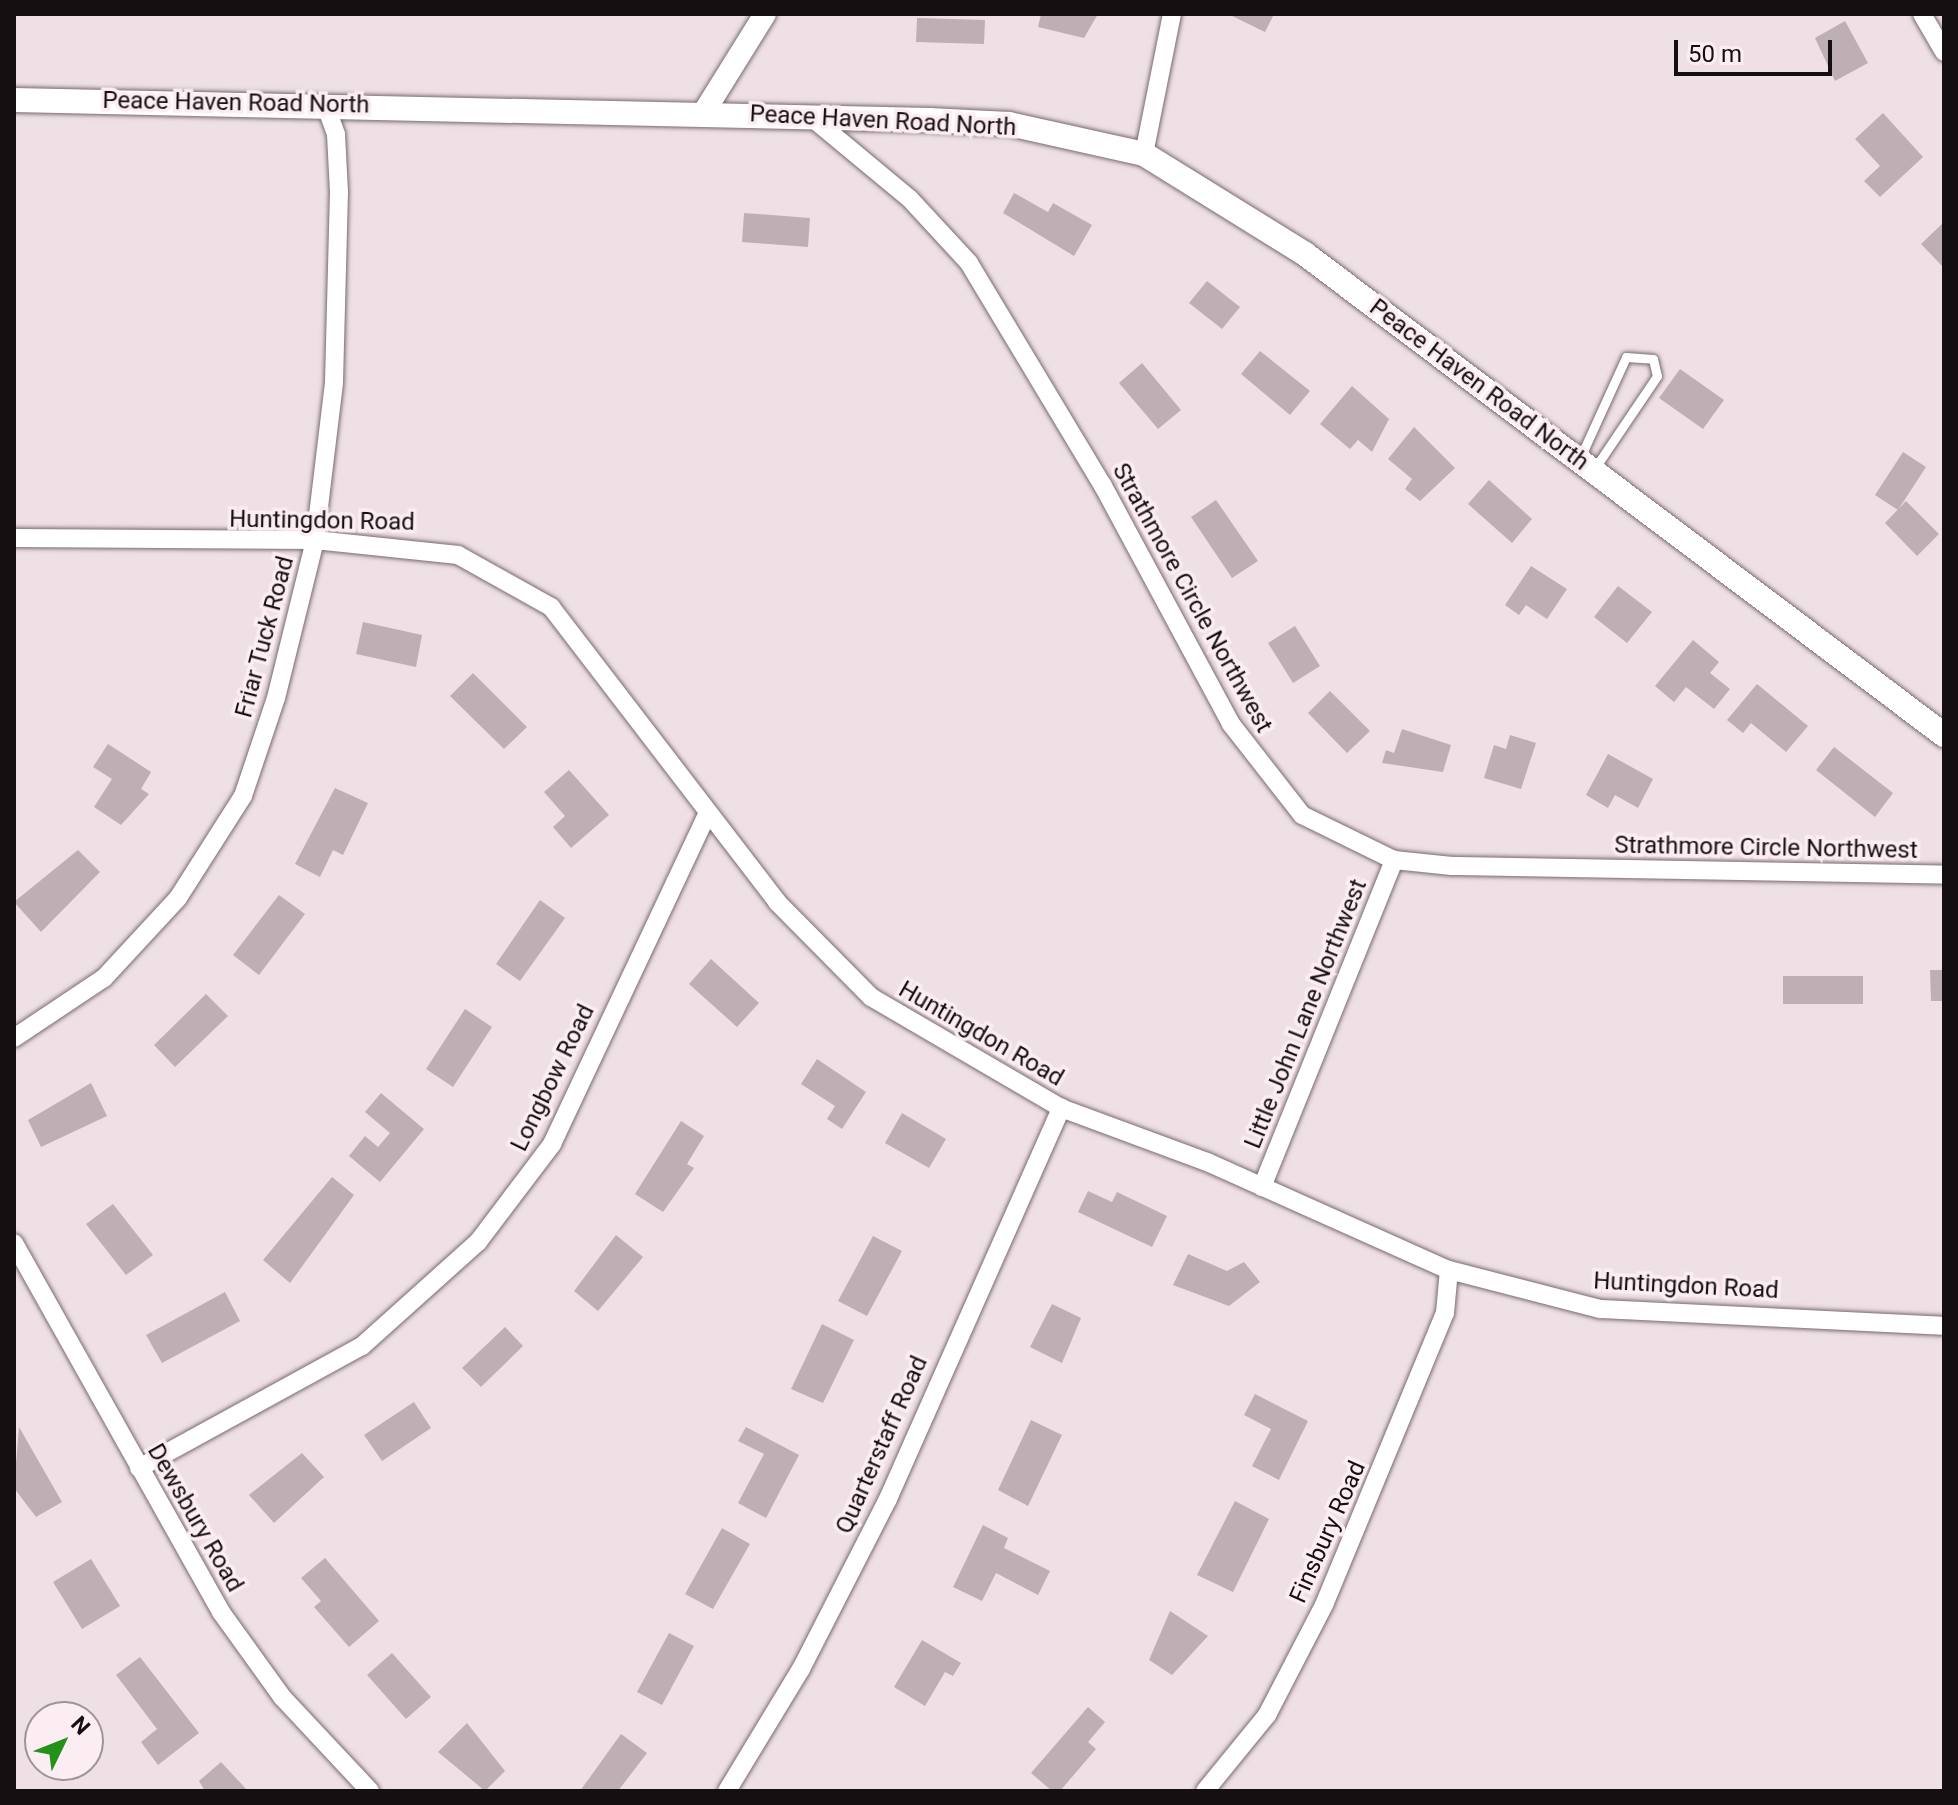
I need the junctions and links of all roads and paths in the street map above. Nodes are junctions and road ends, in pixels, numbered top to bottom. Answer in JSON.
{"nodes":[{"id":1,"x":765,"y":14,"type":"edge"},
{"id":2,"x":1172,"y":14,"type":"edge"},
{"id":3,"x":1922,"y":14,"type":"edge"},
{"id":4,"x":1944,"y":52,"type":"edge"},
{"id":5,"x":14,"y":100,"type":"edge"},
{"id":6,"x":325,"y":104,"type":"junction"},
{"id":7,"x":704,"y":112,"type":"junction"},
{"id":8,"x":816,"y":121,"type":"junction"},
{"id":9,"x":1144,"y":154,"type":"junction"},
{"id":10,"x":1586,"y":466,"type":"junction"},
{"id":11,"x":14,"y":538,"type":"edge"},
{"id":12,"x":315,"y":540,"type":"junction"},
{"id":13,"x":1944,"y":735,"type":"edge"},
{"id":14,"x":707,"y":815,"type":"junction"},
{"id":15,"x":1394,"y":860,"type":"junction"},
{"id":16,"x":1944,"y":875,"type":"edge"},
{"id":17,"x":14,"y":1038,"type":"edge"},
{"id":18,"x":1061,"y":1108,"type":"junction"},
{"id":19,"x":1262,"y":1187,"type":"junction"},
{"id":20,"x":14,"y":1243,"type":"edge"},
{"id":21,"x":1449,"y":1270,"type":"junction"},
{"id":22,"x":1944,"y":1326,"type":"edge"},
{"id":23,"x":139,"y":1468,"type":"junction"},
{"id":24,"x":370,"y":1791,"type":"edge"},
{"id":25,"x":727,"y":1791,"type":"edge"},
{"id":26,"x":1205,"y":1791,"type":"edge"}],
"edges":[{"from":1,"to":7,"type":"street"},
{"from":2,"to":9,"type":"street"},
{"from":3,"to":4,"type":"street"},
{"from":5,"to":6,"type":"main road","name":"Peace Haven Road North"},
{"from":6,"to":7,"type":"main road","name":"Peace Haven Road North"},
{"from":6,"to":12,"type":"street","name":"Friar Tuck Road"},
{"from":7,"to":8,"type":"main road","name":"Peace Haven Road North"},
{"from":8,"to":9,"type":"main road","name":"Peace Haven Road North"},
{"from":8,"to":15,"type":"street","name":"Strathmore Circle Northwest"},
{"from":9,"to":10,"type":"main road","name":"Peace Haven Road North"},
{"from":10,"to":10,"type":"lane"},
{"from":10,"to":13,"type":"main road","name":"Peace Haven Road North"},
{"from":11,"to":12,"type":"street","name":"Huntingdon Road"},
{"from":12,"to":14,"type":"street","name":"Huntingdon Road"},
{"from":12,"to":17,"type":"street","name":"Friar Tuck Road"},
{"from":14,"to":18,"type":"street","name":"Huntingdon Road"},
{"from":14,"to":23,"type":"street","name":"Longbow Road"},
{"from":15,"to":16,"type":"street","name":"Strathmore Circle Northwest"},
{"from":15,"to":19,"type":"street","name":"Little John Lane Northwest"},
{"from":18,"to":19,"type":"street","name":"Huntingdon Road"},
{"from":18,"to":25,"type":"street","name":"Quarterstaff Road"},
{"from":19,"to":21,"type":"street","name":"Huntingdon Road"},
{"from":20,"to":23,"type":"street","name":"Dewsbury Road"},
{"from":21,"to":22,"type":"street","name":"Huntingdon Road"},
{"from":21,"to":26,"type":"street","name":"Finsbury Road"},
{"from":23,"to":24,"type":"street","name":"Dewsbury Road"}]}
